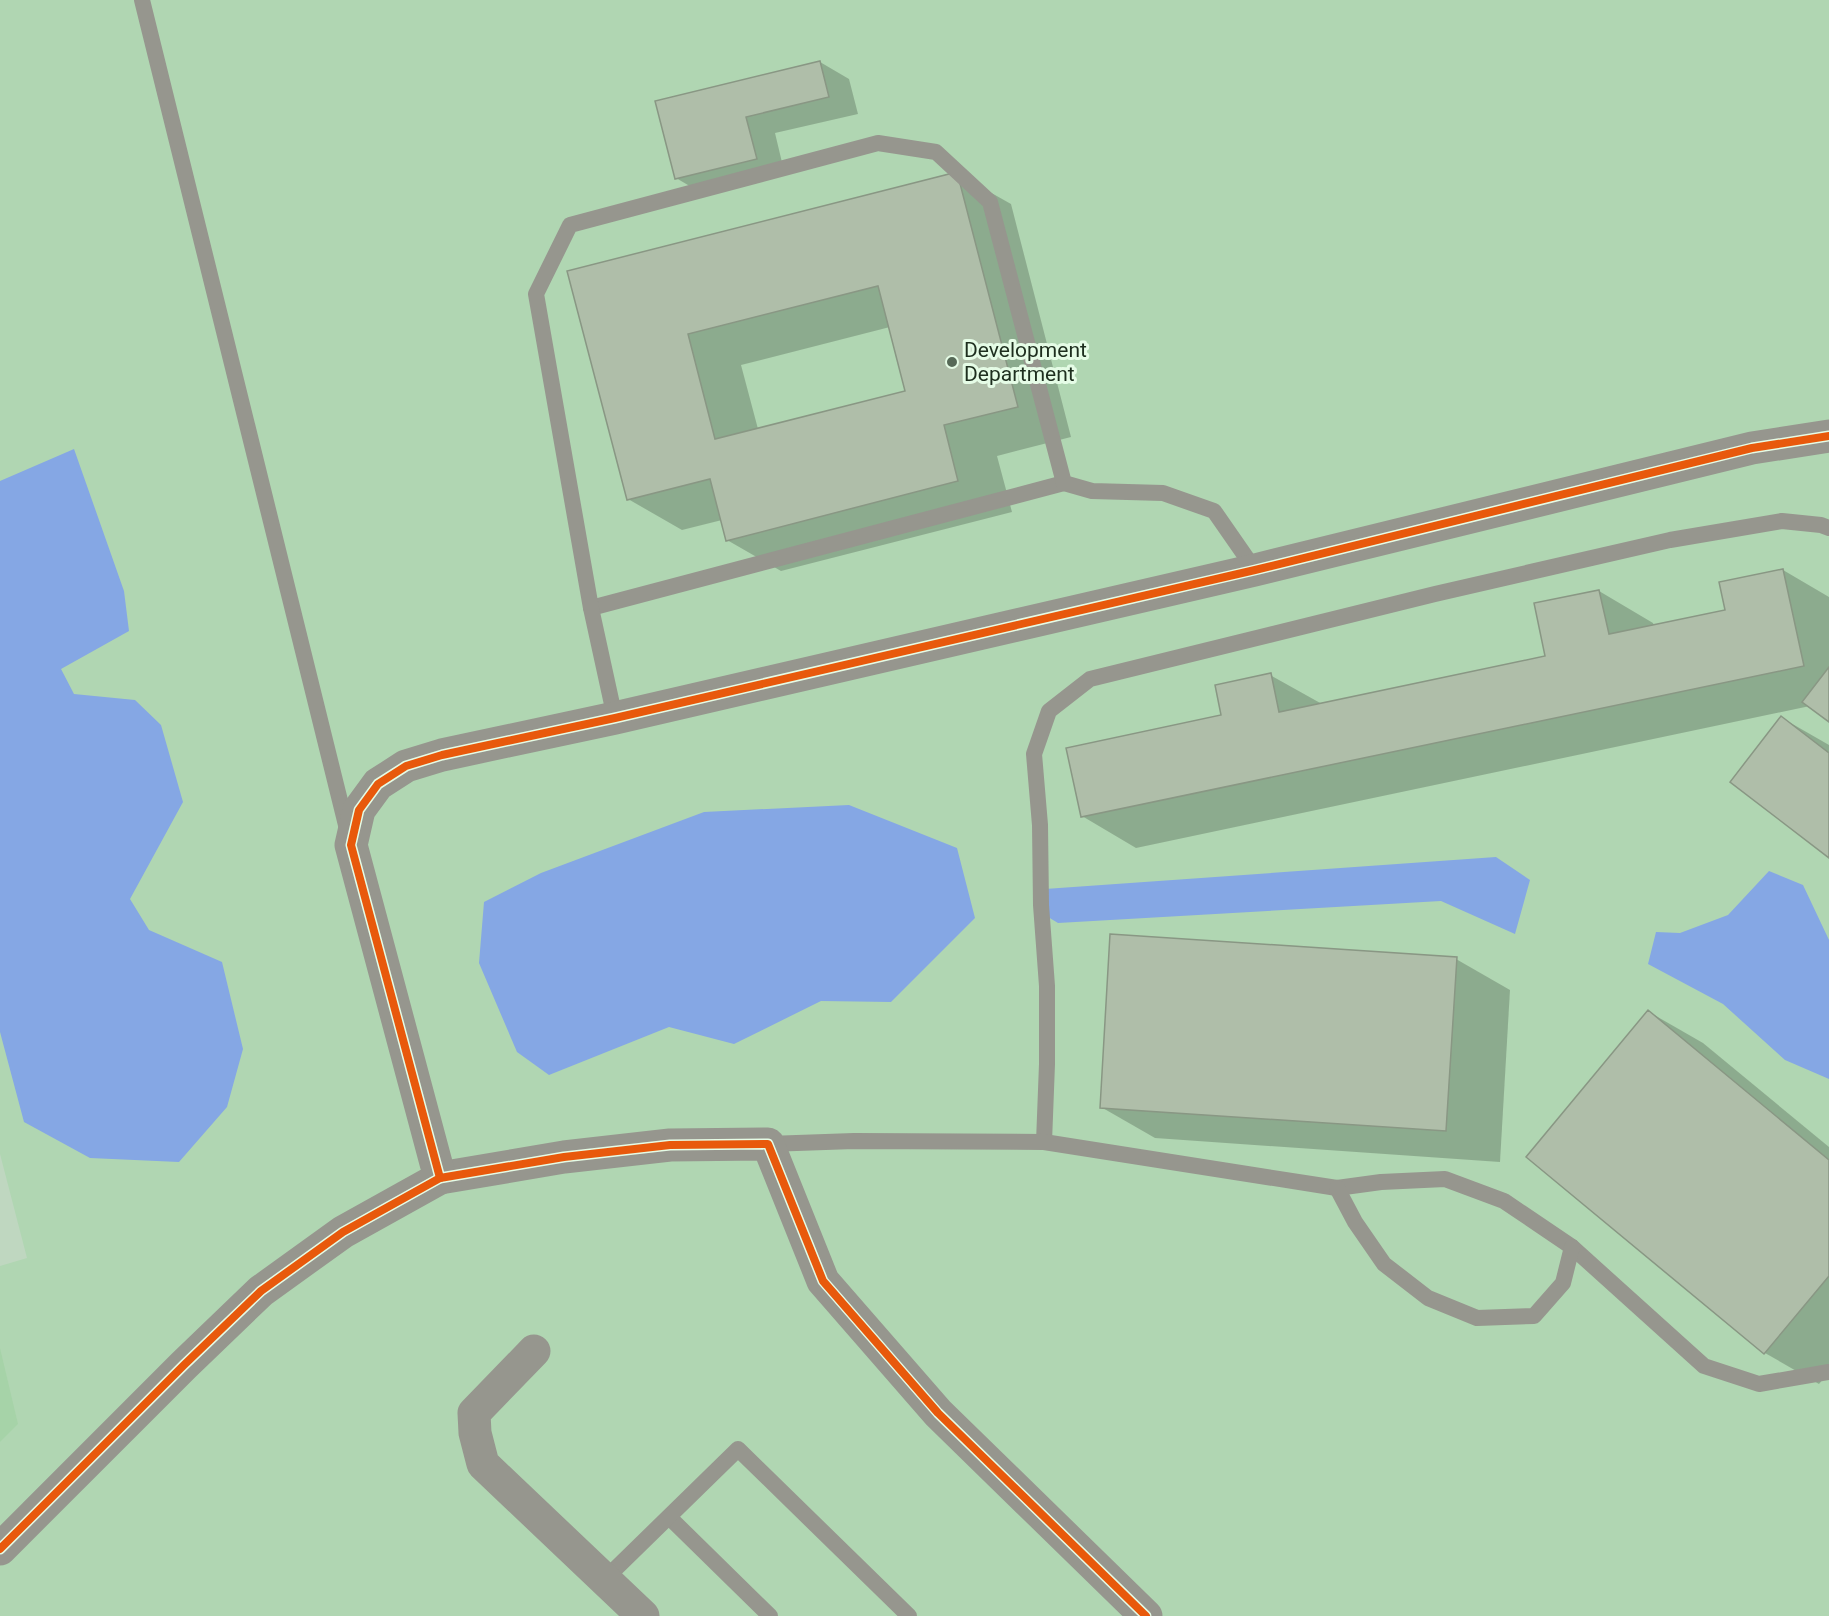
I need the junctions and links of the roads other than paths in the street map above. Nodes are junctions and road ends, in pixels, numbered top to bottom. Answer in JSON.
{"nodes":[{"id":1,"x":142,"y":0,"type":"edge"},
{"id":2,"x":1829,"y":436,"type":"edge"},
{"id":3,"x":1064,"y":483,"type":"junction"},
{"id":4,"x":1829,"y":528,"type":"edge"},
{"id":5,"x":1255,"y":570,"type":"junction"},
{"id":6,"x":591,"y":608,"type":"junction"},
{"id":7,"x":615,"y":718,"type":"junction"},
{"id":8,"x":351,"y":845,"type":"junction"},
{"id":9,"x":1044,"y":1142,"type":"junction"},
{"id":10,"x":768,"y":1144,"type":"junction"},
{"id":11,"x":440,"y":1178,"type":"junction"},
{"id":12,"x":1337,"y":1188,"type":"junction"},
{"id":13,"x":1572,"y":1247,"type":"junction"},
{"id":14,"x":534,"y":1352,"type":"dead end"},
{"id":15,"x":1829,"y":1372,"type":"edge"},
{"id":16,"x":669,"y":1517,"type":"junction"},
{"id":17,"x":0,"y":1549,"type":"edge"},
{"id":18,"x":605,"y":1579,"type":"junction"},
{"id":19,"x":643,"y":1616,"type":"edge"},
{"id":20,"x":770,"y":1616,"type":"edge"},
{"id":21,"x":909,"y":1616,"type":"edge"},
{"id":22,"x":1146,"y":1616,"type":"edge"}],
"edges":[{"from":1,"to":8,"type":"lane"},
{"from":2,"to":5,"type":"street"},
{"from":3,"to":5,"type":"lane"},
{"from":3,"to":6,"type":"lane"},
{"from":3,"to":6,"type":"lane"},
{"from":4,"to":9,"type":"lane"},
{"from":5,"to":7,"type":"street"},
{"from":6,"to":7,"type":"lane"},
{"from":7,"to":8,"type":"street"},
{"from":8,"to":11,"type":"street"},
{"from":9,"to":10,"type":"lane"},
{"from":9,"to":12,"type":"lane"},
{"from":10,"to":11,"type":"street"},
{"from":10,"to":22,"type":"street"},
{"from":11,"to":17,"type":"street"},
{"from":12,"to":13,"type":"lane"},
{"from":12,"to":13,"type":"lane"},
{"from":13,"to":15,"type":"lane"},
{"from":14,"to":18,"type":"street"},
{"from":16,"to":18,"type":"lane"},
{"from":16,"to":20,"type":"lane"},
{"from":16,"to":21,"type":"lane"},
{"from":18,"to":19,"type":"street"}]}
